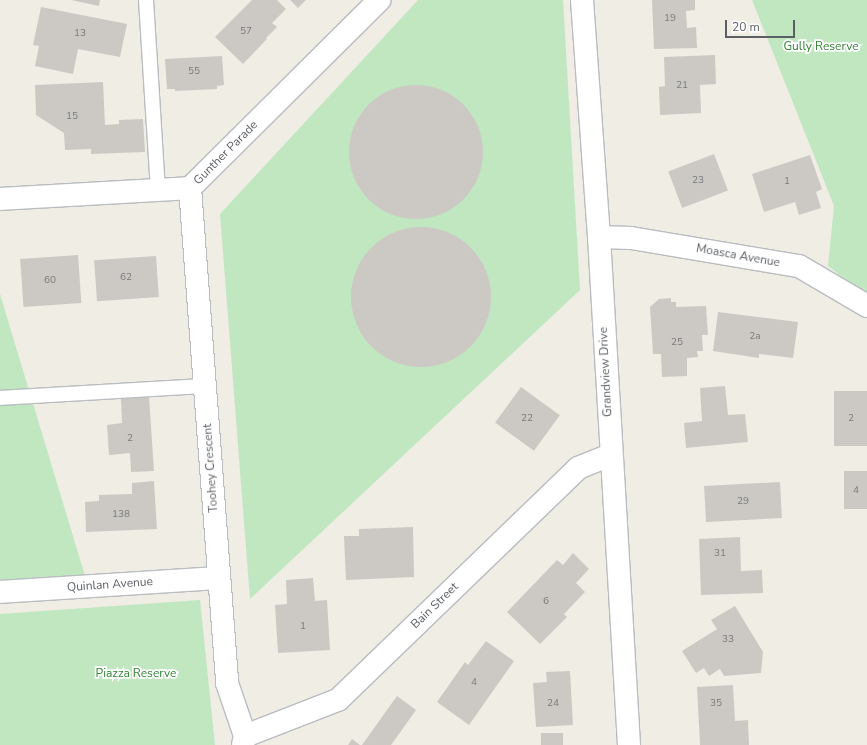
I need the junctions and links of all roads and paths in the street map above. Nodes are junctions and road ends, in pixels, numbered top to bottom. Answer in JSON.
{"nodes":[{"id":1,"x":146,"y":0,"type":"edge"},
{"id":2,"x":379,"y":0,"type":"edge"},
{"id":3,"x":582,"y":0,"type":"edge"},
{"id":4,"x":190,"y":188,"type":"junction"},
{"id":5,"x":158,"y":189,"type":"junction"},
{"id":6,"x":0,"y":199,"type":"edge"},
{"id":7,"x":599,"y":237,"type":"junction"},
{"id":8,"x":867,"y":306,"type":"edge"},
{"id":9,"x":205,"y":386,"type":"junction"},
{"id":10,"x":0,"y":398,"type":"edge"},
{"id":11,"x":611,"y":454,"type":"junction"},
{"id":12,"x":219,"y":578,"type":"junction"},
{"id":13,"x":0,"y":592,"type":"edge"},
{"id":14,"x":244,"y":740,"type":"edge"},
{"id":15,"x":629,"y":745,"type":"edge"}],
"edges":[{"from":1,"to":5,"type":"lane"},
{"from":2,"to":4,"type":"street","name":"Gunther Parade"},
{"from":3,"to":7,"type":"street","name":"Grandview Drive"},
{"from":4,"to":5,"type":"street","name":"Gunther Parade"},
{"from":4,"to":9,"type":"street","name":"Toohey Crescent"},
{"from":5,"to":6,"type":"street","name":"Gunther Parade"},
{"from":7,"to":8,"type":"street","name":"Moasca Avenue"},
{"from":7,"to":11,"type":"street","name":"Grandview Drive"},
{"from":9,"to":10,"type":"lane"},
{"from":9,"to":12,"type":"street","name":"Toohey Crescent"},
{"from":11,"to":14,"type":"street","name":"Bain Street"},
{"from":11,"to":15,"type":"street","name":"Grandview Drive"},
{"from":12,"to":13,"type":"street","name":"Quinlan Avenue"},
{"from":12,"to":14,"type":"street","name":"Toohey Crescent"}]}
